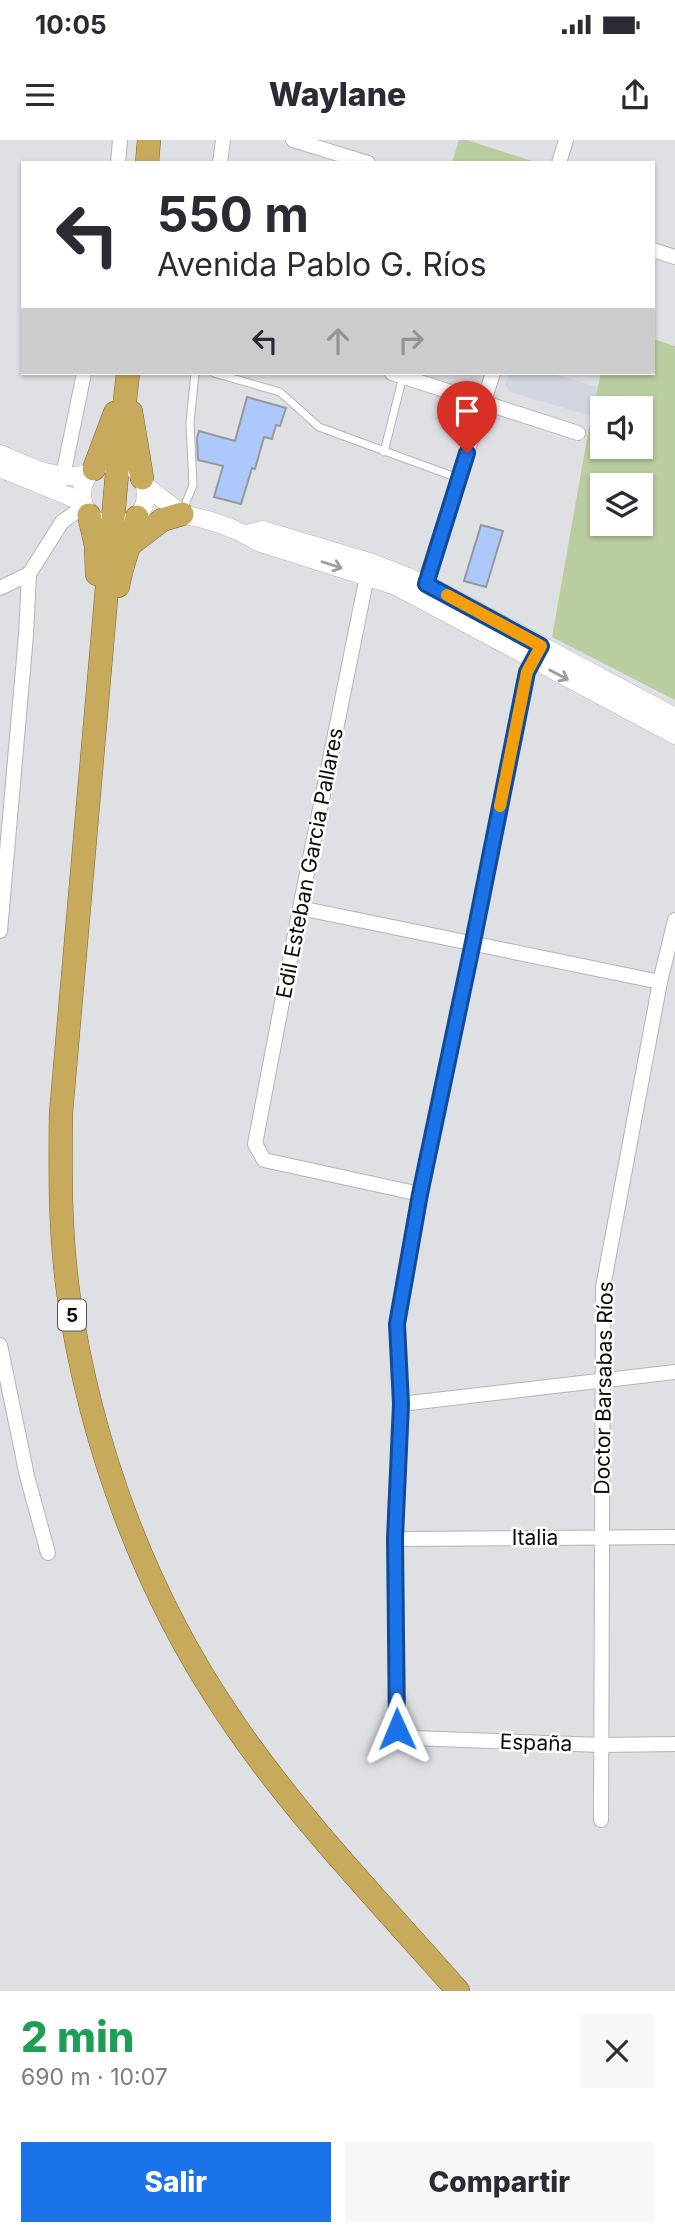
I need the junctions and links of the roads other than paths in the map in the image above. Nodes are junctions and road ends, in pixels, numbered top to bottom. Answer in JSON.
{"nodes":[{"id":1,"x":120,"y":140,"type":"edge"},
{"id":2,"x":149,"y":140,"type":"edge"},
{"id":3,"x":223,"y":140,"type":"edge"},
{"id":4,"x":293,"y":140,"type":"edge"},
{"id":5,"x":566,"y":140,"type":"edge"},
{"id":6,"x":118,"y":161,"type":"edge"},
{"id":7,"x":147,"y":161,"type":"edge"},
{"id":8,"x":220,"y":161,"type":"edge"},
{"id":9,"x":361,"y":161,"type":"edge"},
{"id":10,"x":560,"y":161,"type":"edge"},
{"id":11,"x":655,"y":251,"type":"edge"},
{"id":12,"x":675,"y":257,"type":"edge"},
{"id":13,"x":84,"y":375,"type":"edge"},
{"id":14,"x":195,"y":375,"type":"edge"},
{"id":15,"x":221,"y":375,"type":"edge"},
{"id":16,"x":398,"y":375,"type":"edge"},
{"id":17,"x":492,"y":375,"type":"edge"},
{"id":18,"x":128,"y":382,"type":"edge"},
{"id":19,"x":484,"y":403,"type":"junction"},
{"id":20,"x":578,"y":433,"type":"dead end"},
{"id":21,"x":384,"y":452,"type":"junction"},
{"id":22,"x":0,"y":454,"type":"edge"},
{"id":23,"x":118,"y":462,"type":"junction"},
{"id":24,"x":0,"y":468,"type":"edge"},
{"id":25,"x":92,"y":471,"type":"junction"},
{"id":26,"x":28,"y":472,"type":"junction"},
{"id":27,"x":64,"y":476,"type":"junction"},
{"id":28,"x":459,"y":478,"type":"junction"},
{"id":29,"x":144,"y":482,"type":"junction"},
{"id":30,"x":86,"y":508,"type":"junction"},
{"id":31,"x":182,"y":514,"type":"junction"},
{"id":32,"x":138,"y":517,"type":"junction"},
{"id":33,"x":113,"y":526,"type":"junction"},
{"id":34,"x":246,"y":534,"type":"junction"},
{"id":35,"x":132,"y":543,"type":"junction"},
{"id":36,"x":29,"y":574,"type":"junction"},
{"id":37,"x":367,"y":576,"type":"junction"},
{"id":38,"x":0,"y":588,"type":"edge"},
{"id":39,"x":422,"y":590,"type":"junction"},
{"id":40,"x":104,"y":625,"type":"junction"},
{"id":41,"x":537,"y":654,"type":"junction"},
{"id":42,"x":675,"y":717,"type":"edge"},
{"id":43,"x":675,"y":735,"type":"edge"},
{"id":44,"x":2,"y":878,"type":"edge"},
{"id":45,"x":300,"y":908,"type":"junction"},
{"id":46,"x":675,"y":920,"type":"edge"},
{"id":47,"x":0,"y":932,"type":"edge"},
{"id":48,"x":473,"y":942,"type":"junction"},
{"id":49,"x":660,"y":982,"type":"junction"},
{"id":50,"x":420,"y":1194,"type":"junction"},
{"id":51,"x":0,"y":1345,"type":"edge"},
{"id":52,"x":675,"y":1372,"type":"edge"},
{"id":53,"x":603,"y":1381,"type":"junction"},
{"id":54,"x":401,"y":1404,"type":"junction"},
{"id":55,"x":675,"y":1537,"type":"edge"},
{"id":56,"x":395,"y":1538,"type":"junction"},
{"id":57,"x":603,"y":1538,"type":"junction"},
{"id":58,"x":48,"y":1553,"type":"dead end"},
{"id":59,"x":675,"y":1744,"type":"edge"},
{"id":60,"x":601,"y":1745,"type":"junction"},
{"id":61,"x":601,"y":1820,"type":"dead end"},
{"id":62,"x":458,"y":1991,"type":"edge"}],
"edges":[{"from":1,"to":6,"type":"street"},
{"from":2,"to":7,"type":"highway"},
{"from":3,"to":8,"type":"street"},
{"from":4,"to":9,"type":"street"},
{"from":5,"to":10,"type":"street"},
{"from":11,"to":12,"type":"street"},
{"from":13,"to":27,"type":"street"},
{"from":14,"to":31,"type":"lane"},
{"from":15,"to":21,"type":"lane"},
{"from":16,"to":19,"type":"street"},
{"from":16,"to":21,"type":"lane"},
{"from":17,"to":19,"type":"street"},
{"from":18,"to":23,"type":"highway","number":"5"},
{"from":18,"to":25,"type":"highway"},
{"from":18,"to":29,"type":"highway"},
{"from":19,"to":20,"type":"street"},
{"from":19,"to":28,"type":"street"},
{"from":21,"to":28,"type":"lane"},
{"from":22,"to":26,"type":"street"},
{"from":23,"to":25,"type":"street"},
{"from":23,"to":29,"type":"street"},
{"from":23,"to":33,"type":"highway","number":"5"},
{"from":24,"to":26,"type":"street"},
{"from":25,"to":27,"type":"street"},
{"from":25,"to":30,"type":"street"},
{"from":26,"to":27,"type":"street"},
{"from":26,"to":30,"type":"street"},
{"from":28,"to":39,"type":"street"},
{"from":29,"to":31,"type":"street"},
{"from":29,"to":32,"type":"street"},
{"from":30,"to":33,"type":"street"},
{"from":30,"to":36,"type":"street"},
{"from":30,"to":40,"type":"highway"},
{"from":31,"to":32,"type":"street"},
{"from":31,"to":34,"type":"street"},
{"from":31,"to":35,"type":"highway"},
{"from":32,"to":33,"type":"street"},
{"from":32,"to":35,"type":"highway"},
{"from":33,"to":40,"type":"highway","number":"5"},
{"from":34,"to":37,"type":"street","one_way":true},
{"from":34,"to":39,"type":"street"},
{"from":35,"to":40,"type":"highway"},
{"from":36,"to":38,"type":"street"},
{"from":36,"to":44,"type":"street"},
{"from":37,"to":39,"type":"street"},
{"from":37,"to":45,"type":"street","name":"Edil Esteban Garcia Pallares"},
{"from":39,"to":41,"type":"street"},
{"from":40,"to":62,"type":"highway","number":"5"},
{"from":41,"to":42,"type":"street"},
{"from":41,"to":43,"type":"street","one_way":true},
{"from":41,"to":48,"type":"street"},
{"from":44,"to":47,"type":"street"},
{"from":45,"to":48,"type":"street"},
{"from":45,"to":50,"type":"street","name":"Edil Esteban Garcia Pallares"},
{"from":46,"to":49,"type":"street","name":"Doctor Barsabas Ríos"},
{"from":48,"to":49,"type":"street"},
{"from":48,"to":50,"type":"street"},
{"from":49,"to":53,"type":"street","name":"Doctor Barsabas Ríos"},
{"from":50,"to":54,"type":"street"},
{"from":51,"to":58,"type":"street"},
{"from":52,"to":53,"type":"street"},
{"from":53,"to":54,"type":"street"},
{"from":53,"to":57,"type":"street","name":"Doctor Barsabas Ríos"},
{"from":54,"to":56,"type":"street"},
{"from":55,"to":57,"type":"street","name":"Italia"},
{"from":56,"to":57,"type":"street","name":"Italia"},
{"from":56,"to":60,"type":"street","name":"España"},
{"from":57,"to":60,"type":"street","name":"Doctor Barsabas Ríos"},
{"from":59,"to":60,"type":"street","name":"España"},
{"from":60,"to":61,"type":"street","name":"Doctor Barsabas Ríos"}]}
